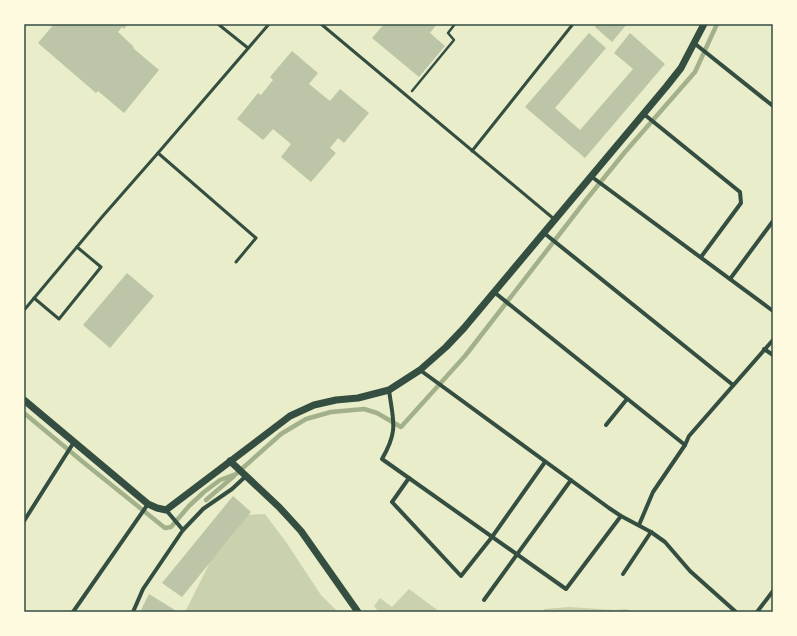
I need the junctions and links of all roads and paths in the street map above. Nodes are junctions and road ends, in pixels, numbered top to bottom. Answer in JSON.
{"nodes":[{"id":1,"x":218,"y":24,"type":"edge"},
{"id":2,"x":269,"y":24,"type":"edge"},
{"id":3,"x":321,"y":24,"type":"edge"},
{"id":4,"x":456,"y":24,"type":"edge"},
{"id":5,"x":573,"y":24,"type":"edge"},
{"id":6,"x":704,"y":24,"type":"edge"},
{"id":7,"x":694,"y":43,"type":"junction"},
{"id":8,"x":248,"y":48,"type":"junction"},
{"id":9,"x":408,"y":96,"type":"junction"},
{"id":10,"x":773,"y":106,"type":"edge"},
{"id":11,"x":647,"y":117,"type":"junction"},
{"id":12,"x":472,"y":151,"type":"junction"},
{"id":13,"x":158,"y":153,"type":"junction"},
{"id":14,"x":592,"y":177,"type":"junction"},
{"id":15,"x":555,"y":220,"type":"junction"},
{"id":16,"x":773,"y":221,"type":"edge"},
{"id":17,"x":544,"y":234,"type":"junction"},
{"id":18,"x":77,"y":247,"type":"junction"},
{"id":19,"x":701,"y":257,"type":"junction"},
{"id":20,"x":236,"y":262,"type":"dead end"},
{"id":21,"x":730,"y":279,"type":"junction"},
{"id":22,"x":494,"y":292,"type":"junction"},
{"id":23,"x":34,"y":298,"type":"junction"},
{"id":24,"x":24,"y":308,"type":"edge"},
{"id":25,"x":773,"y":311,"type":"edge"},
{"id":26,"x":773,"y":340,"type":"edge"},
{"id":27,"x":764,"y":349,"type":"junction"},
{"id":28,"x":773,"y":355,"type":"edge"},
{"id":29,"x":420,"y":370,"type":"junction"},
{"id":30,"x":733,"y":385,"type":"junction"},
{"id":31,"x":389,"y":390,"type":"junction"},
{"id":32,"x":627,"y":399,"type":"junction"},
{"id":33,"x":24,"y":400,"type":"edge"},
{"id":34,"x":606,"y":425,"type":"dead end"},
{"id":35,"x":72,"y":445,"type":"junction"},
{"id":36,"x":685,"y":446,"type":"junction"},
{"id":37,"x":230,"y":461,"type":"junction"},
{"id":38,"x":545,"y":462,"type":"junction"},
{"id":39,"x":243,"y":473,"type":"junction"},
{"id":40,"x":409,"y":478,"type":"junction"},
{"id":41,"x":571,"y":480,"type":"junction"},
{"id":42,"x":146,"y":506,"type":"junction"},
{"id":43,"x":166,"y":510,"type":"junction"},
{"id":44,"x":621,"y":516,"type":"junction"},
{"id":45,"x":24,"y":521,"type":"edge"},
{"id":46,"x":639,"y":525,"type":"junction"},
{"id":47,"x":183,"y":530,"type":"junction"},
{"id":48,"x":651,"y":532,"type":"junction"},
{"id":49,"x":492,"y":537,"type":"junction"},
{"id":50,"x":517,"y":555,"type":"junction"},
{"id":51,"x":623,"y":574,"type":"dead end"},
{"id":52,"x":773,"y":591,"type":"edge"},
{"id":53,"x":484,"y":600,"type":"dead end"},
{"id":54,"x":73,"y":612,"type":"edge"},
{"id":55,"x":133,"y":612,"type":"edge"},
{"id":56,"x":358,"y":612,"type":"edge"},
{"id":57,"x":736,"y":612,"type":"edge"},
{"id":58,"x":757,"y":612,"type":"edge"}],
"edges":[{"from":1,"to":8,"type":"lane"},
{"from":2,"to":8,"type":"lane"},
{"from":3,"to":9,"type":"lane"},
{"from":4,"to":9,"type":"path"},
{"from":5,"to":12,"type":"lane"},
{"from":6,"to":7,"type":"street"},
{"from":7,"to":10,"type":"street"},
{"from":7,"to":11,"type":"street"},
{"from":8,"to":13,"type":"lane"},
{"from":9,"to":12,"type":"lane"},
{"from":11,"to":14,"type":"street"},
{"from":11,"to":19,"type":"street"},
{"from":12,"to":15,"type":"lane"},
{"from":13,"to":18,"type":"lane"},
{"from":13,"to":20,"type":"lane"},
{"from":14,"to":15,"type":"street"},
{"from":14,"to":19,"type":"street"},
{"from":15,"to":17,"type":"street"},
{"from":16,"to":21,"type":"street"},
{"from":17,"to":22,"type":"street"},
{"from":17,"to":30,"type":"street"},
{"from":18,"to":23,"type":"lane"},
{"from":18,"to":23,"type":"lane"},
{"from":19,"to":21,"type":"street"},
{"from":21,"to":25,"type":"street"},
{"from":22,"to":29,"type":"street"},
{"from":22,"to":32,"type":"street"},
{"from":23,"to":24,"type":"lane"},
{"from":26,"to":27,"type":"street"},
{"from":27,"to":28,"type":"street"},
{"from":27,"to":30,"type":"street"},
{"from":29,"to":31,"type":"street"},
{"from":29,"to":38,"type":"street"},
{"from":30,"to":36,"type":"street"},
{"from":31,"to":37,"type":"street"},
{"from":31,"to":40,"type":"street"},
{"from":32,"to":34,"type":"street"},
{"from":32,"to":36,"type":"street"},
{"from":33,"to":35,"type":"street"},
{"from":35,"to":42,"type":"street"},
{"from":35,"to":45,"type":"street"},
{"from":36,"to":46,"type":"street"},
{"from":37,"to":39,"type":"street"},
{"from":37,"to":43,"type":"street"},
{"from":38,"to":41,"type":"street"},
{"from":38,"to":49,"type":"street"},
{"from":39,"to":47,"type":"street"},
{"from":39,"to":56,"type":"street"},
{"from":40,"to":49,"type":"street"},
{"from":40,"to":49,"type":"street"},
{"from":41,"to":44,"type":"street"},
{"from":41,"to":50,"type":"street"},
{"from":42,"to":43,"type":"street"},
{"from":42,"to":54,"type":"street"},
{"from":43,"to":47,"type":"street"},
{"from":44,"to":46,"type":"street"},
{"from":44,"to":50,"type":"street"},
{"from":46,"to":48,"type":"street"},
{"from":47,"to":55,"type":"street"},
{"from":48,"to":51,"type":"street"},
{"from":48,"to":57,"type":"street"},
{"from":49,"to":50,"type":"street"},
{"from":50,"to":53,"type":"street"},
{"from":52,"to":58,"type":"street"}]}
